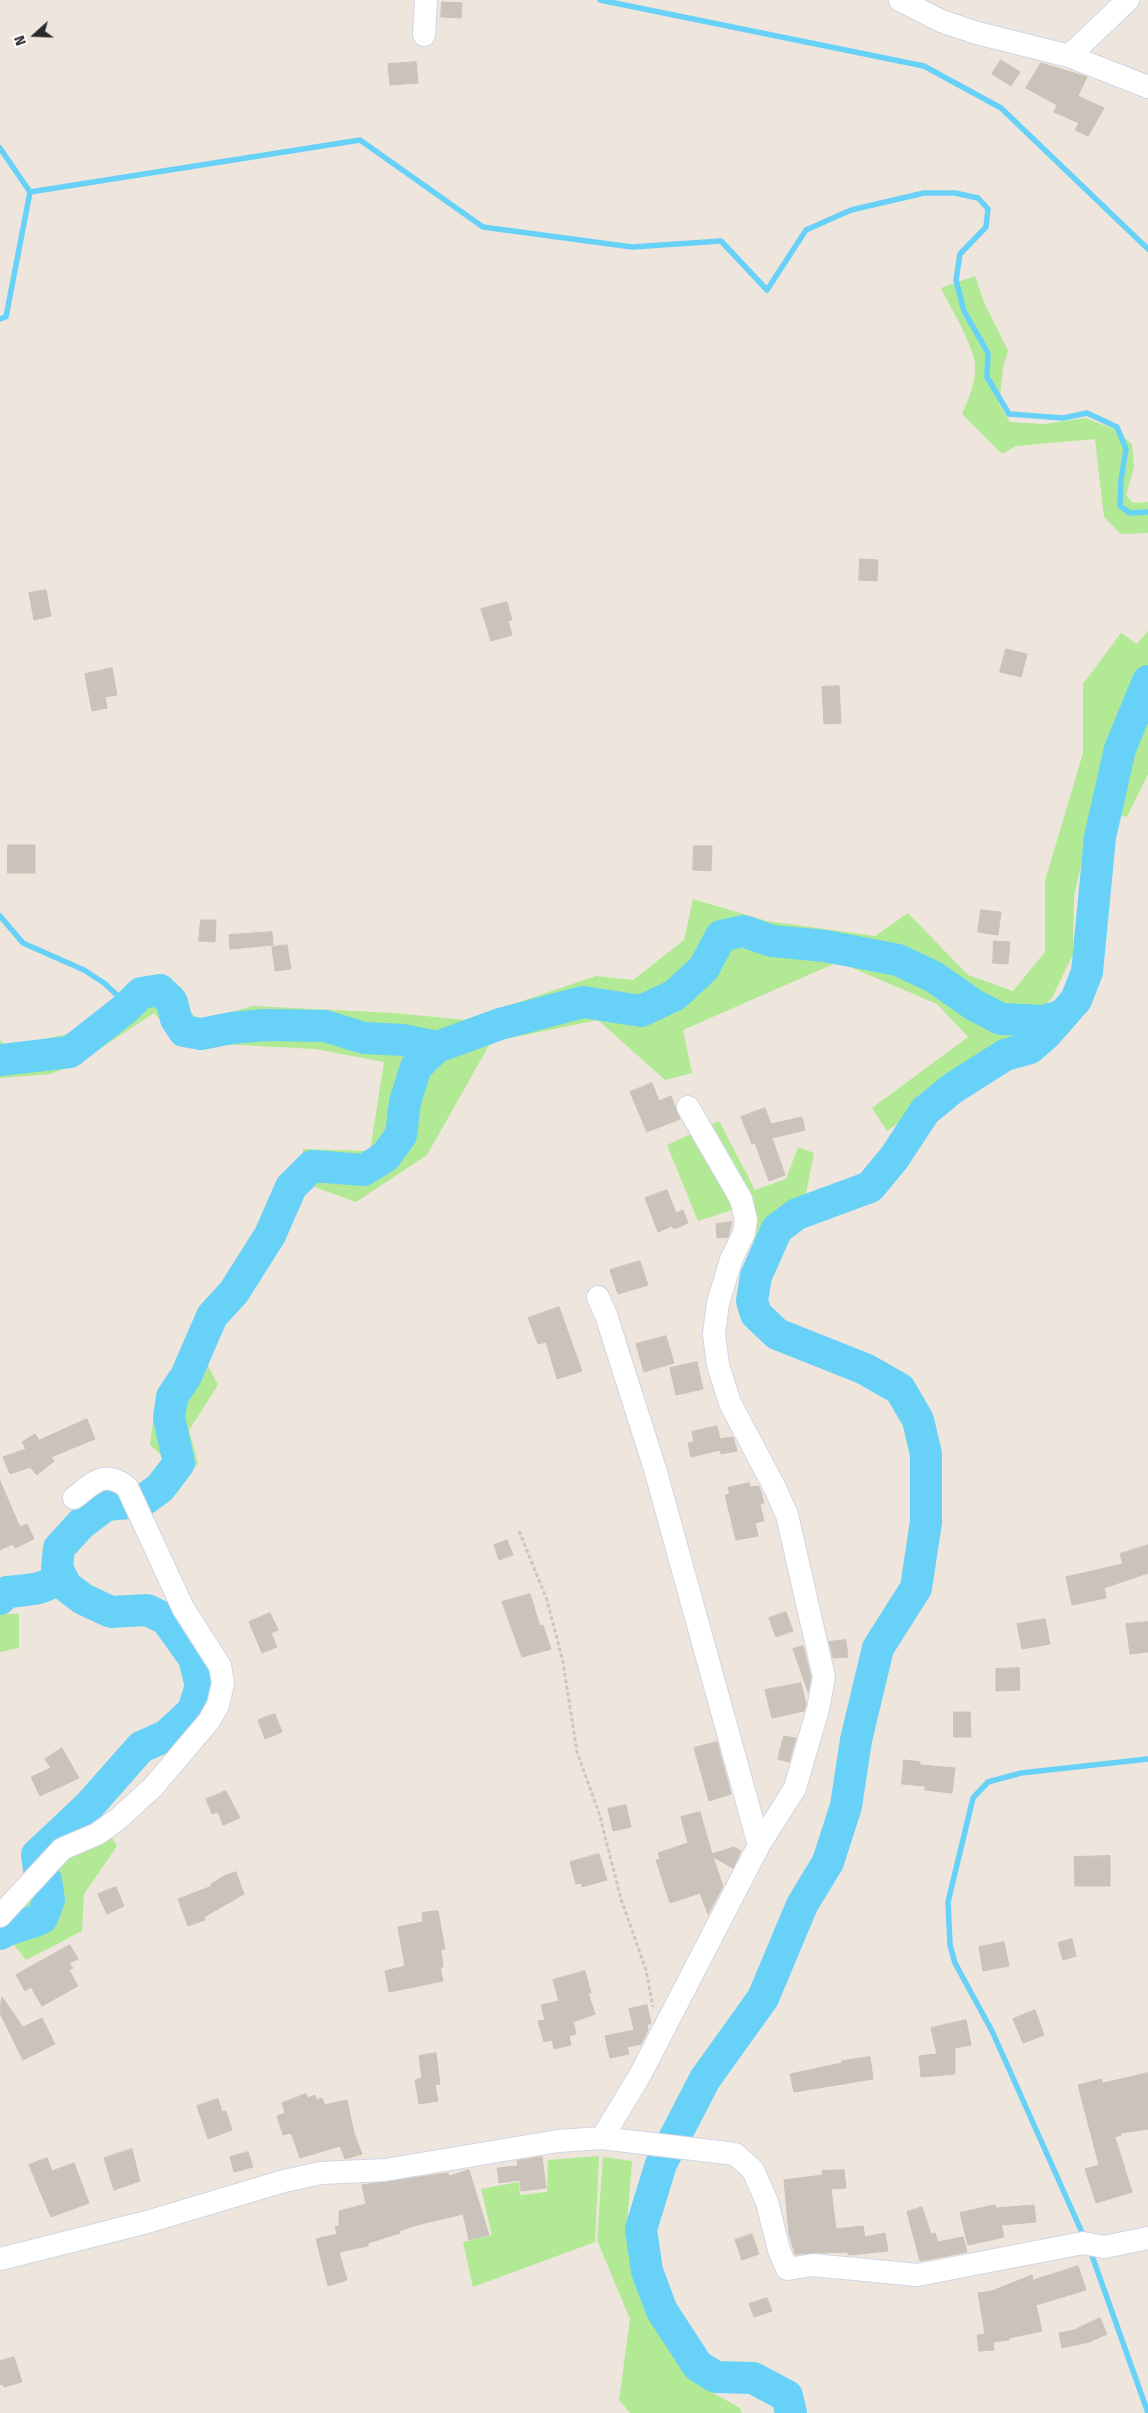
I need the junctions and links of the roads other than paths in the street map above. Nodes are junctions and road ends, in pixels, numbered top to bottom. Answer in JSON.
{"nodes":[{"id":1,"x":426,"y":0,"type":"edge"},
{"id":2,"x":900,"y":0,"type":"edge"},
{"id":3,"x":1128,"y":0,"type":"edge"},
{"id":4,"x":424,"y":35,"type":"dead end"},
{"id":5,"x":1069,"y":56,"type":"junction"},
{"id":6,"x":1148,"y":87,"type":"edge"},
{"id":7,"x":688,"y":1107,"type":"dead end"},
{"id":8,"x":598,"y":1297,"type":"dead end"},
{"id":9,"x":74,"y":1498,"type":"dead end"},
{"id":10,"x":759,"y":1845,"type":"junction"},
{"id":11,"x":0,"y":1916,"type":"edge"},
{"id":12,"x":603,"y":2138,"type":"junction"},
{"id":13,"x":1148,"y":2238,"type":"edge"},
{"id":14,"x":0,"y":2260,"type":"edge"}],
"edges":[{"from":1,"to":4,"type":"street"},
{"from":2,"to":5,"type":"street"},
{"from":3,"to":5,"type":"street"},
{"from":5,"to":6,"type":"street"},
{"from":7,"to":10,"type":"street"},
{"from":8,"to":10,"type":"street"},
{"from":9,"to":11,"type":"street"},
{"from":10,"to":12,"type":"street"},
{"from":12,"to":13,"type":"street"},
{"from":12,"to":14,"type":"street"}]}
